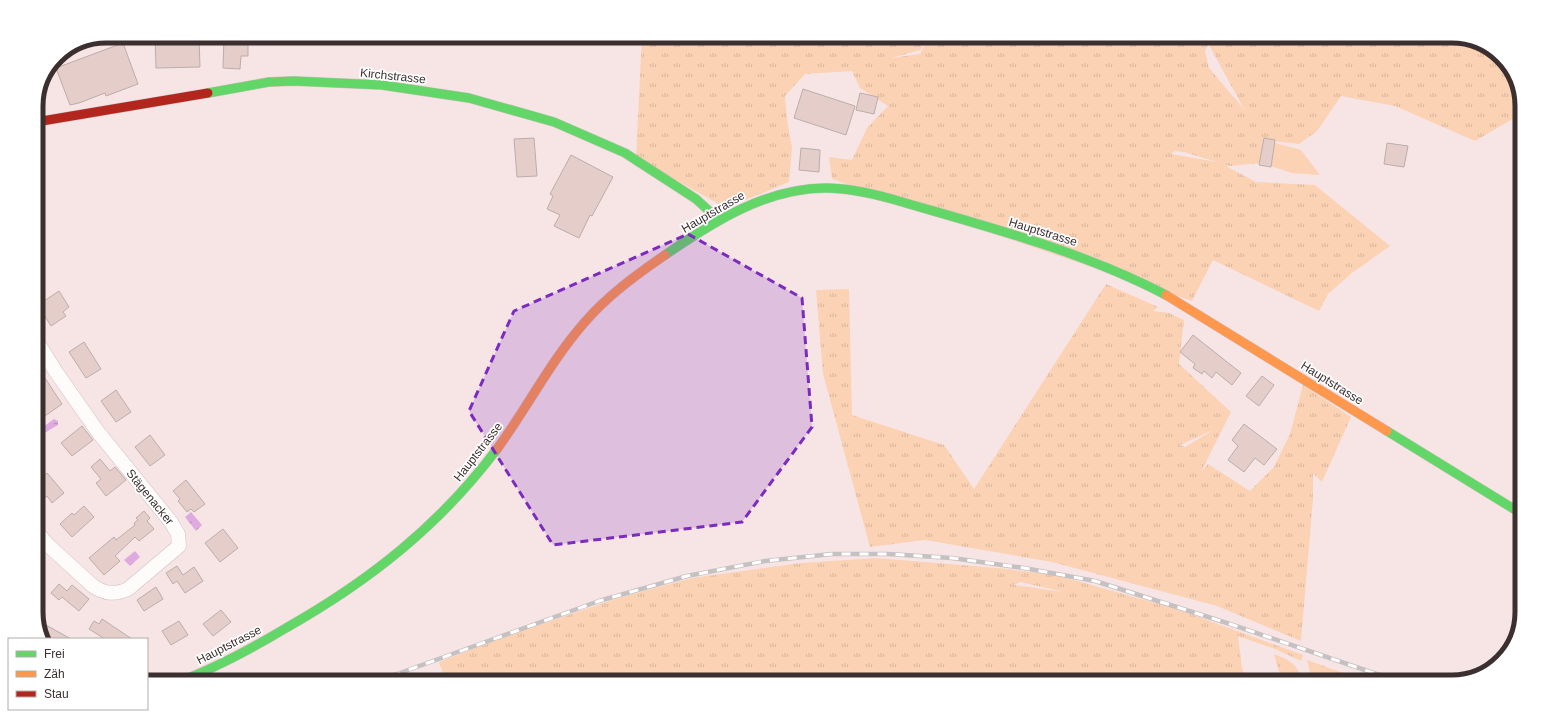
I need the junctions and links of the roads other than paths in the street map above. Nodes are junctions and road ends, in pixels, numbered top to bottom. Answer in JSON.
{"nodes":[{"id":1,"x":43,"y":121,"type":"edge"},
{"id":2,"x":719,"y":220,"type":"junction"},
{"id":3,"x":43,"y":351,"type":"edge"},
{"id":4,"x":1515,"y":510,"type":"edge"},
{"id":5,"x":43,"y":539,"type":"edge"},
{"id":6,"x":198,"y":675,"type":"edge"}],
"edges":[{"from":1,"to":2,"type":"main road","name":"Kirchstrasse"},
{"from":2,"to":4,"type":"main road","name":"Hauptstrasse"},
{"from":2,"to":6,"type":"main road","name":"Hauptstrasse"},
{"from":3,"to":5,"type":"street","name":"Stägenacker"}]}
